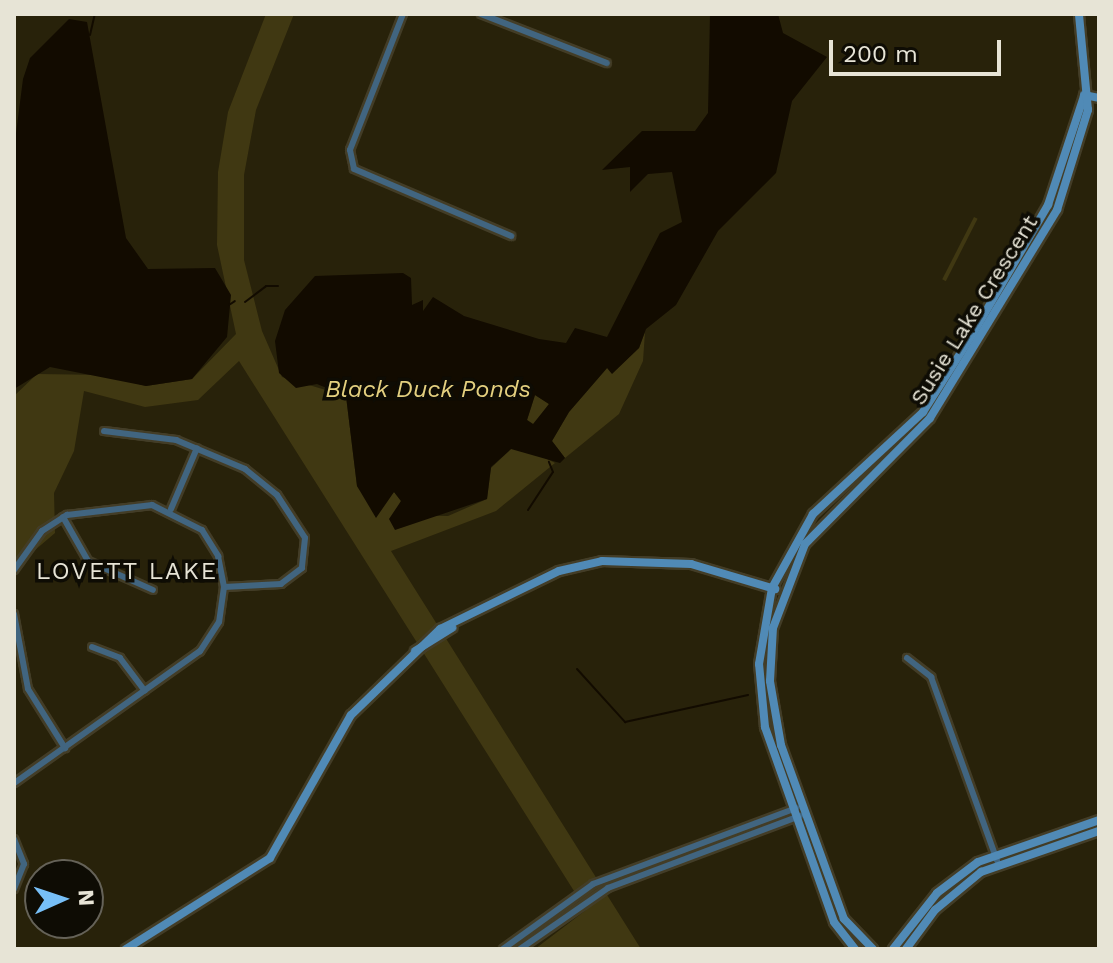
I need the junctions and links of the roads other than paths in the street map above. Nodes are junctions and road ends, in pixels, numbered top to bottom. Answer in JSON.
{"nodes":[{"id":1,"x":403,"y":14,"type":"edge"},
{"id":2,"x":481,"y":14,"type":"edge"},
{"id":3,"x":1079,"y":14,"type":"edge"},
{"id":4,"x":607,"y":63,"type":"dead end"},
{"id":5,"x":1084,"y":95,"type":"junction"},
{"id":6,"x":1099,"y":98,"type":"edge"},
{"id":7,"x":511,"y":236,"type":"dead end"},
{"id":8,"x":104,"y":431,"type":"dead end"},
{"id":9,"x":197,"y":448,"type":"junction"},
{"id":10,"x":171,"y":509,"type":"junction"},
{"id":11,"x":63,"y":517,"type":"junction"},
{"id":12,"x":14,"y":570,"type":"edge"},
{"id":13,"x":224,"y":587,"type":"junction"},
{"id":14,"x":772,"y":588,"type":"junction"},
{"id":15,"x":153,"y":590,"type":"dead end"},
{"id":16,"x":782,"y":592,"type":"junction"},
{"id":17,"x":14,"y":614,"type":"edge"},
{"id":18,"x":92,"y":647,"type":"dead end"},
{"id":19,"x":907,"y":658,"type":"dead end"},
{"id":20,"x":145,"y":691,"type":"junction"},
{"id":21,"x":65,"y":748,"type":"junction"},
{"id":22,"x":14,"y":783,"type":"edge"},
{"id":23,"x":804,"y":810,"type":"junction"},
{"id":24,"x":794,"y":813,"type":"junction"},
{"id":25,"x":1099,"y":820,"type":"edge"},
{"id":26,"x":1099,"y":831,"type":"edge"},
{"id":27,"x":14,"y":839,"type":"edge"},
{"id":28,"x":996,"y":858,"type":"junction"},
{"id":29,"x":14,"y":889,"type":"edge"},
{"id":30,"x":126,"y":949,"type":"edge"},
{"id":31,"x":503,"y":949,"type":"edge"},
{"id":32,"x":520,"y":949,"type":"edge"},
{"id":33,"x":855,"y":949,"type":"edge"},
{"id":34,"x":873,"y":949,"type":"edge"},
{"id":35,"x":893,"y":949,"type":"edge"},
{"id":36,"x":906,"y":949,"type":"edge"}],
"edges":[{"from":1,"to":7,"type":"street"},
{"from":2,"to":4,"type":"street"},
{"from":3,"to":5,"type":"street","name":"Susie Lake Crescent"},
{"from":5,"to":6,"type":"street"},
{"from":5,"to":14,"type":"street","name":"Susie Lake Crescent"},
{"from":5,"to":16,"type":"street","name":"Susie Lake Crescent"},
{"from":8,"to":9,"type":"street"},
{"from":9,"to":10,"type":"street"},
{"from":9,"to":13,"type":"street"},
{"from":10,"to":11,"type":"street"},
{"from":10,"to":13,"type":"street"},
{"from":11,"to":12,"type":"street"},
{"from":11,"to":15,"type":"street"},
{"from":13,"to":20,"type":"street"},
{"from":14,"to":16,"type":"street"},
{"from":14,"to":24,"type":"street","name":"Susie Lake Crescent"},
{"from":14,"to":30,"type":"street"},
{"from":16,"to":23,"type":"street","name":"Susie Lake Crescent"},
{"from":17,"to":21,"type":"street"},
{"from":18,"to":20,"type":"street"},
{"from":19,"to":28,"type":"street"},
{"from":20,"to":21,"type":"street"},
{"from":21,"to":22,"type":"street"},
{"from":23,"to":24,"type":"street"},
{"from":23,"to":34,"type":"street","name":"Susie Lake Crescent"},
{"from":24,"to":31,"type":"street"},
{"from":24,"to":32,"type":"street"},
{"from":24,"to":33,"type":"street","name":"Susie Lake Crescent"},
{"from":25,"to":28,"type":"street"},
{"from":26,"to":28,"type":"street"},
{"from":27,"to":29,"type":"street"},
{"from":28,"to":35,"type":"street"},
{"from":28,"to":36,"type":"street"}]}
